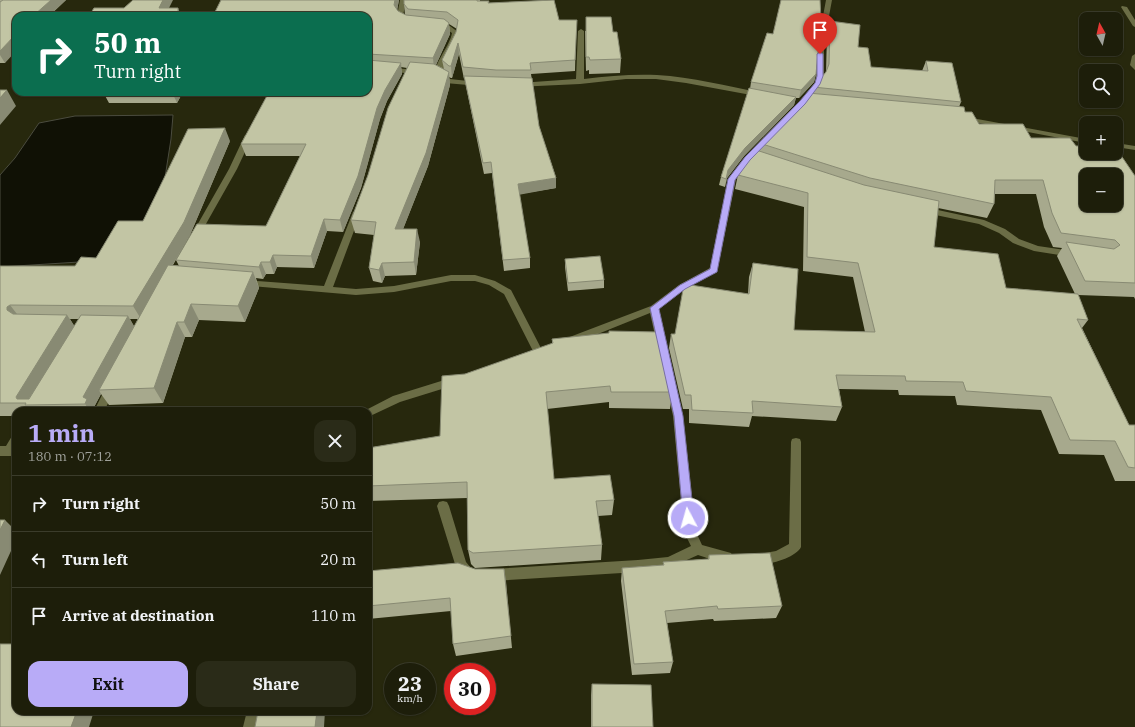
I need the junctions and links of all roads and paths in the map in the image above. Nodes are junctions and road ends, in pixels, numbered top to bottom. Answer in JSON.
{"nodes":[{"id":1,"x":403,"y":0,"type":"edge"},
{"id":2,"x":829,"y":0,"type":"edge"},
{"id":3,"x":1124,"y":7,"type":"dead end"},
{"id":4,"x":414,"y":23,"type":"edge"},
{"id":5,"x":428,"y":25,"type":"edge"},
{"id":6,"x":1135,"y":25,"type":"edge"},
{"id":7,"x":581,"y":31,"type":"dead end"},
{"id":8,"x":1135,"y":56,"type":"edge"},
{"id":9,"x":1135,"y":68,"type":"edge"},
{"id":10,"x":372,"y":69,"type":"edge"},
{"id":11,"x":431,"y":73,"type":"junction"},
{"id":12,"x":580,"y":82,"type":"junction"},
{"id":13,"x":485,"y":85,"type":"edge"},
{"id":14,"x":511,"y":85,"type":"edge"},
{"id":15,"x":772,"y":97,"type":"edge"},
{"id":16,"x":801,"y":104,"type":"edge"},
{"id":17,"x":954,"y":117,"type":"edge"},
{"id":18,"x":253,"y":127,"type":"edge"},
{"id":19,"x":773,"y":132,"type":"edge"},
{"id":20,"x":1079,"y":139,"type":"edge"},
{"id":21,"x":1123,"y":146,"type":"edge"},
{"id":22,"x":1135,"y":148,"type":"edge"},
{"id":23,"x":360,"y":203,"type":"edge"},
{"id":24,"x":915,"y":208,"type":"edge"},
{"id":25,"x":192,"y":241,"type":"edge"},
{"id":26,"x":1082,"y":256,"type":"edge"},
{"id":27,"x":234,"y":282,"type":"edge"},
{"id":28,"x":327,"y":290,"type":"junction"},
{"id":29,"x":654,"y":308,"type":"junction"},
{"id":30,"x":558,"y":345,"type":"edge"},
{"id":31,"x":538,"y":352,"type":"edge"},
{"id":32,"x":465,"y":377,"type":"edge"},
{"id":33,"x":117,"y":378,"type":"edge"},
{"id":34,"x":101,"y":407,"type":"edge"},
{"id":35,"x":372,"y":411,"type":"edge"},
{"id":36,"x":796,"y":442,"type":"dead end"},
{"id":37,"x":12,"y":444,"type":"edge"},
{"id":38,"x":5,"y":452,"type":"edge"},
{"id":39,"x":443,"y":506,"type":"dead end"},
{"id":40,"x":698,"y":549,"type":"junction"},
{"id":41,"x":253,"y":715,"type":"edge"},
{"id":42,"x":250,"y":727,"type":"edge"}],
"edges":[{"from":1,"to":4,"type":"street"},
{"from":2,"to":16,"type":"street"},
{"from":3,"to":6,"type":"street"},
{"from":5,"to":11,"type":"street"},
{"from":7,"to":12,"type":"street"},
{"from":8,"to":9,"type":"street"},
{"from":10,"to":11,"type":"street"},
{"from":11,"to":13,"type":"street"},
{"from":12,"to":14,"type":"street"},
{"from":12,"to":15,"type":"street"},
{"from":17,"to":20,"type":"street"},
{"from":18,"to":25,"type":"street"},
{"from":19,"to":29,"type":"street"},
{"from":21,"to":22,"type":"street"},
{"from":23,"to":28,"type":"street"},
{"from":24,"to":26,"type":"street"},
{"from":27,"to":28,"type":"street"},
{"from":28,"to":31,"type":"street"},
{"from":29,"to":30,"type":"street"},
{"from":29,"to":40,"type":"street"},
{"from":32,"to":35,"type":"street"},
{"from":33,"to":34,"type":"street"},
{"from":36,"to":40,"type":"street"},
{"from":37,"to":38,"type":"street"},
{"from":39,"to":40,"type":"street"},
{"from":41,"to":42,"type":"street"}]}
